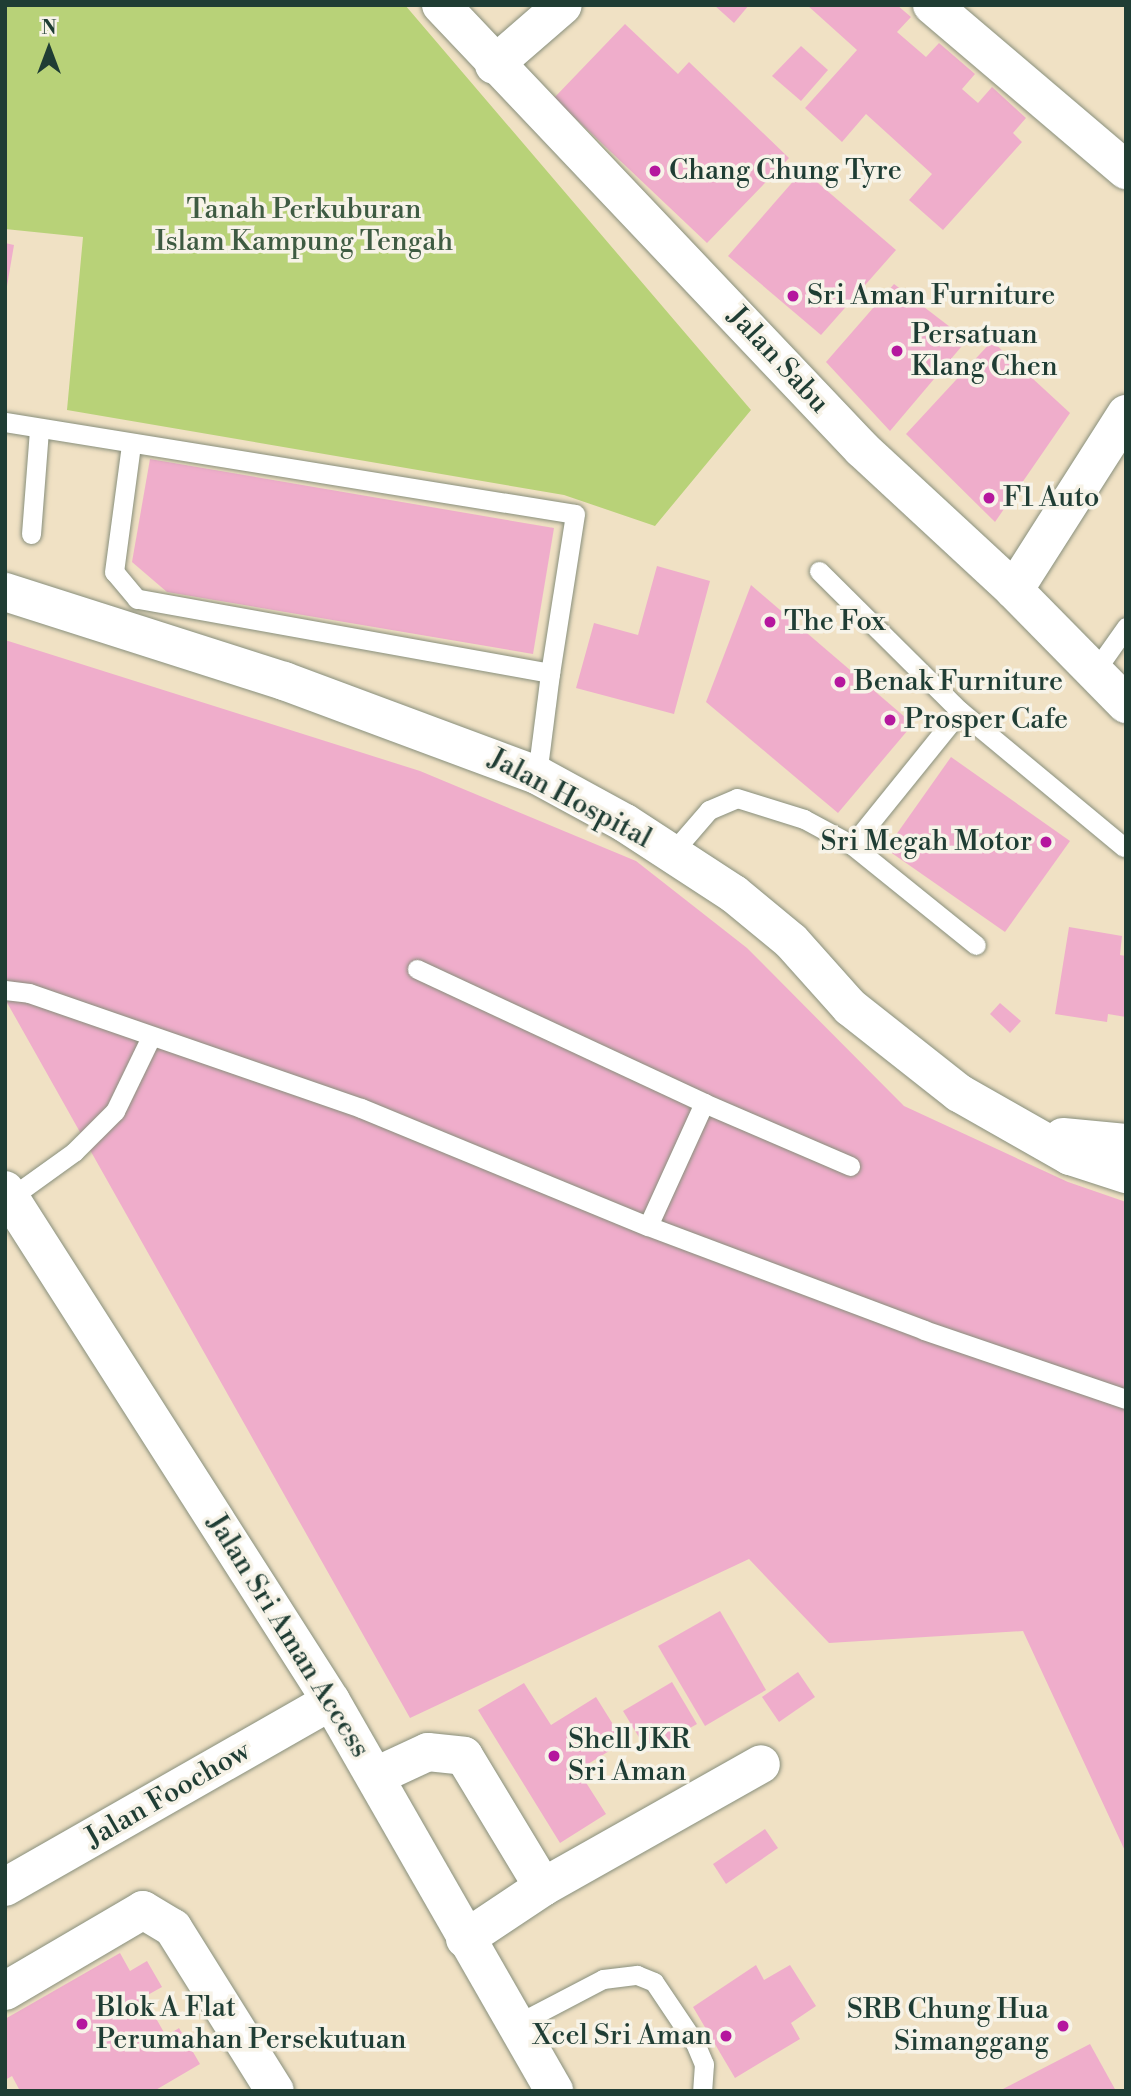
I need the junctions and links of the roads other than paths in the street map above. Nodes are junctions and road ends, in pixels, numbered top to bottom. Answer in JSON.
{"nodes":[{"id":1,"x":441,"y":5,"type":"edge"},
{"id":2,"x":563,"y":5,"type":"edge"},
{"id":3,"x":932,"y":5,"type":"edge"},
{"id":4,"x":494,"y":65,"type":"junction"},
{"id":5,"x":1126,"y":170,"type":"edge"},
{"id":6,"x":1126,"y":414,"type":"edge"},
{"id":7,"x":5,"y":422,"type":"edge"},
{"id":8,"x":39,"y":430,"type":"junction"},
{"id":9,"x":131,"y":444,"type":"junction"},
{"id":10,"x":31,"y":534,"type":"dead end"},
{"id":11,"x":820,"y":571,"type":"dead end"},
{"id":12,"x":1014,"y":590,"type":"junction"},
{"id":13,"x":5,"y":592,"type":"edge"},
{"id":14,"x":1126,"y":627,"type":"edge"},
{"id":15,"x":1095,"y":671,"type":"junction"},
{"id":16,"x":550,"y":673,"type":"junction"},
{"id":17,"x":1126,"y":704,"type":"edge"},
{"id":18,"x":960,"y":711,"type":"junction"},
{"id":19,"x":537,"y":775,"type":"junction"},
{"id":20,"x":852,"y":845,"type":"junction"},
{"id":21,"x":1125,"y":849,"type":"edge"},
{"id":22,"x":671,"y":854,"type":"junction"},
{"id":23,"x":976,"y":945,"type":"dead end"},
{"id":24,"x":417,"y":969,"type":"dead end"},
{"id":25,"x":5,"y":990,"type":"edge"},
{"id":26,"x":151,"y":1037,"type":"junction"},
{"id":27,"x":704,"y":1103,"type":"junction"},
{"id":28,"x":1020,"y":1129,"type":"junction"},
{"id":29,"x":1126,"y":1143,"type":"edge"},
{"id":30,"x":850,"y":1166,"type":"dead end"},
{"id":31,"x":1126,"y":1174,"type":"edge"},
{"id":32,"x":8,"y":1194,"type":"edge"},
{"id":33,"x":648,"y":1226,"type":"junction"},
{"id":34,"x":1126,"y":1399,"type":"edge"},
{"id":35,"x":331,"y":1701,"type":"junction"},
{"id":36,"x":761,"y":1764,"type":"dead end"},
{"id":37,"x":376,"y":1776,"type":"junction"},
{"id":38,"x":5,"y":1887,"type":"edge"},
{"id":39,"x":543,"y":1887,"type":"junction"},
{"id":40,"x":465,"y":1939,"type":"junction"},
{"id":41,"x":5,"y":1991,"type":"edge"},
{"id":42,"x":515,"y":2025,"type":"junction"},
{"id":43,"x":275,"y":2091,"type":"edge"},
{"id":44,"x":554,"y":2091,"type":"edge"},
{"id":45,"x":702,"y":2091,"type":"edge"}],
"edges":[{"from":1,"to":4,"type":"main road","name":"Jalan Sabu"},
{"from":2,"to":4,"type":"main road"},
{"from":3,"to":5,"type":"main road"},
{"from":4,"to":12,"type":"main road","name":"Jalan Sabu"},
{"from":6,"to":12,"type":"main road"},
{"from":7,"to":8,"type":"lane"},
{"from":8,"to":9,"type":"lane"},
{"from":8,"to":10,"type":"lane"},
{"from":9,"to":16,"type":"lane"},
{"from":9,"to":16,"type":"lane"},
{"from":11,"to":18,"type":"lane"},
{"from":12,"to":15,"type":"main road","name":"Jalan Sabu"},
{"from":13,"to":19,"type":"main road","name":"Jalan Hospital"},
{"from":14,"to":15,"type":"lane"},
{"from":15,"to":17,"type":"main road","name":"Jalan Sabu"},
{"from":16,"to":19,"type":"lane"},
{"from":18,"to":20,"type":"lane"},
{"from":18,"to":21,"type":"lane"},
{"from":19,"to":22,"type":"main road","name":"Jalan Hospital"},
{"from":20,"to":22,"type":"lane"},
{"from":20,"to":23,"type":"lane"},
{"from":22,"to":28,"type":"main road","name":"Jalan Hospital"},
{"from":24,"to":27,"type":"lane"},
{"from":25,"to":26,"type":"lane"},
{"from":26,"to":32,"type":"lane"},
{"from":26,"to":33,"type":"lane"},
{"from":27,"to":30,"type":"lane"},
{"from":27,"to":33,"type":"lane"},
{"from":28,"to":29,"type":"main road"},
{"from":28,"to":31,"type":"main road","name":"Jalan Hospital"},
{"from":32,"to":35,"type":"main road","name":"Jalan Sri Aman Access"},
{"from":33,"to":34,"type":"lane"},
{"from":35,"to":37,"type":"main road","name":"Jalan Sri Aman Access"},
{"from":35,"to":38,"type":"main road","name":"Jalan Foochow"},
{"from":36,"to":39,"type":"main road"},
{"from":37,"to":39,"type":"main road"},
{"from":37,"to":40,"type":"main road","name":"Jalan Sri Aman Access"},
{"from":39,"to":40,"type":"main road"},
{"from":40,"to":42,"type":"main road","name":"Jalan Sri Aman Access"},
{"from":41,"to":43,"type":"main road"},
{"from":42,"to":44,"type":"main road","name":"Jalan Sri Aman Access"},
{"from":42,"to":45,"type":"lane"}]}
